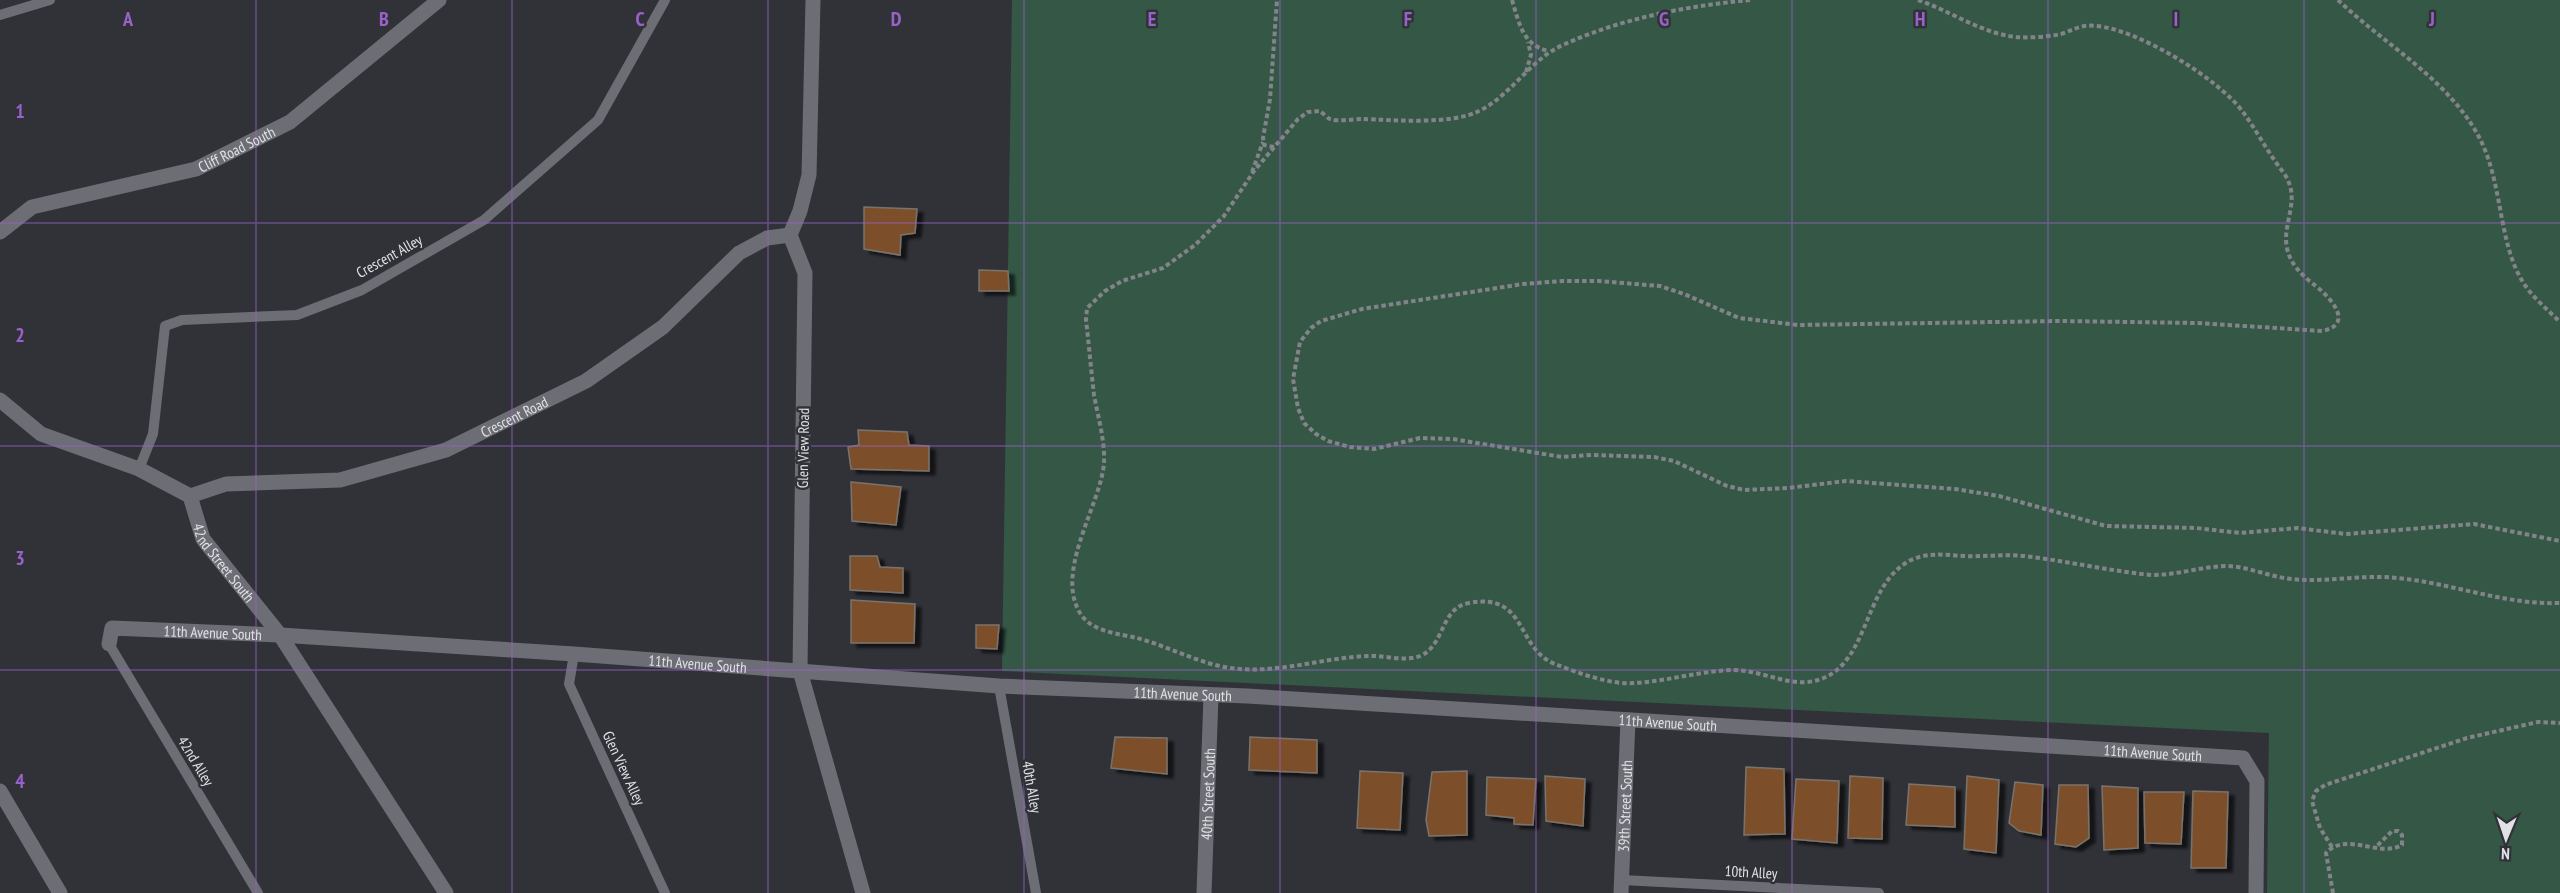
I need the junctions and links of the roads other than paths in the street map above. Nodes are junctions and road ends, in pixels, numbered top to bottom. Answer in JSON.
{"nodes":[{"id":1,"x":50,"y":0,"type":"edge"},
{"id":2,"x":439,"y":0,"type":"edge"},
{"id":3,"x":665,"y":0,"type":"edge"},
{"id":4,"x":813,"y":0,"type":"edge"},
{"id":5,"x":0,"y":15,"type":"edge"},
{"id":6,"x":0,"y":231,"type":"edge"},
{"id":7,"x":790,"y":235,"type":"junction"},
{"id":8,"x":0,"y":400,"type":"edge"},
{"id":9,"x":139,"y":469,"type":"junction"},
{"id":10,"x":190,"y":496,"type":"junction"},
{"id":11,"x":280,"y":635,"type":"junction"},
{"id":12,"x":109,"y":644,"type":"joint"},
{"id":13,"x":574,"y":654,"type":"junction"},
{"id":14,"x":800,"y":671,"type":"junction"},
{"id":15,"x":999,"y":686,"type":"junction"},
{"id":16,"x":1211,"y":696,"type":"junction"},
{"id":17,"x":1628,"y":720,"type":"junction"},
{"id":18,"x":0,"y":791,"type":"edge"},
{"id":19,"x":1622,"y":886,"type":"edge"},
{"id":20,"x":60,"y":893,"type":"edge"},
{"id":21,"x":258,"y":893,"type":"edge"},
{"id":22,"x":446,"y":893,"type":"edge"},
{"id":23,"x":665,"y":893,"type":"edge"},
{"id":24,"x":863,"y":893,"type":"edge"},
{"id":25,"x":1036,"y":893,"type":"edge"},
{"id":26,"x":1203,"y":893,"type":"edge"},
{"id":27,"x":1879,"y":893,"type":"edge"},
{"id":28,"x":2256,"y":893,"type":"edge"}],
"edges":[{"from":1,"to":5,"type":"lane"},
{"from":2,"to":6,"type":"street","name":"Cliff Road South"},
{"from":3,"to":9,"type":"lane","name":"Crescent Alley"},
{"from":4,"to":7,"type":"street"},
{"from":7,"to":10,"type":"street","name":"Crescent Road"},
{"from":7,"to":14,"type":"street","name":"Glen View Road"},
{"from":8,"to":9,"type":"street"},
{"from":9,"to":10,"type":"street"},
{"from":10,"to":11,"type":"street","name":"42nd Street South"},
{"from":11,"to":12,"type":"street","name":"11th Avenue South"},
{"from":11,"to":13,"type":"street","name":"11th Avenue South"},
{"from":11,"to":22,"type":"street","name":"42nd Street South"},
{"from":12,"to":21,"type":"lane","name":"42nd Alley"},
{"from":13,"to":14,"type":"street","name":"11th Avenue South"},
{"from":13,"to":23,"type":"lane","name":"Glen View Alley"},
{"from":14,"to":15,"type":"street","name":"11th Avenue South"},
{"from":14,"to":24,"type":"street","name":"Glen View Road"},
{"from":15,"to":16,"type":"street","name":"11th Avenue South"},
{"from":15,"to":25,"type":"lane","name":"40th Alley"},
{"from":16,"to":17,"type":"street","name":"11th Avenue South"},
{"from":16,"to":26,"type":"street","name":"40th Street South"},
{"from":17,"to":19,"type":"street","name":"39th Street South"},
{"from":17,"to":28,"type":"street","name":"11th Avenue South"},
{"from":18,"to":20,"type":"street"},
{"from":19,"to":27,"type":"lane","name":"10th Alley"}]}
